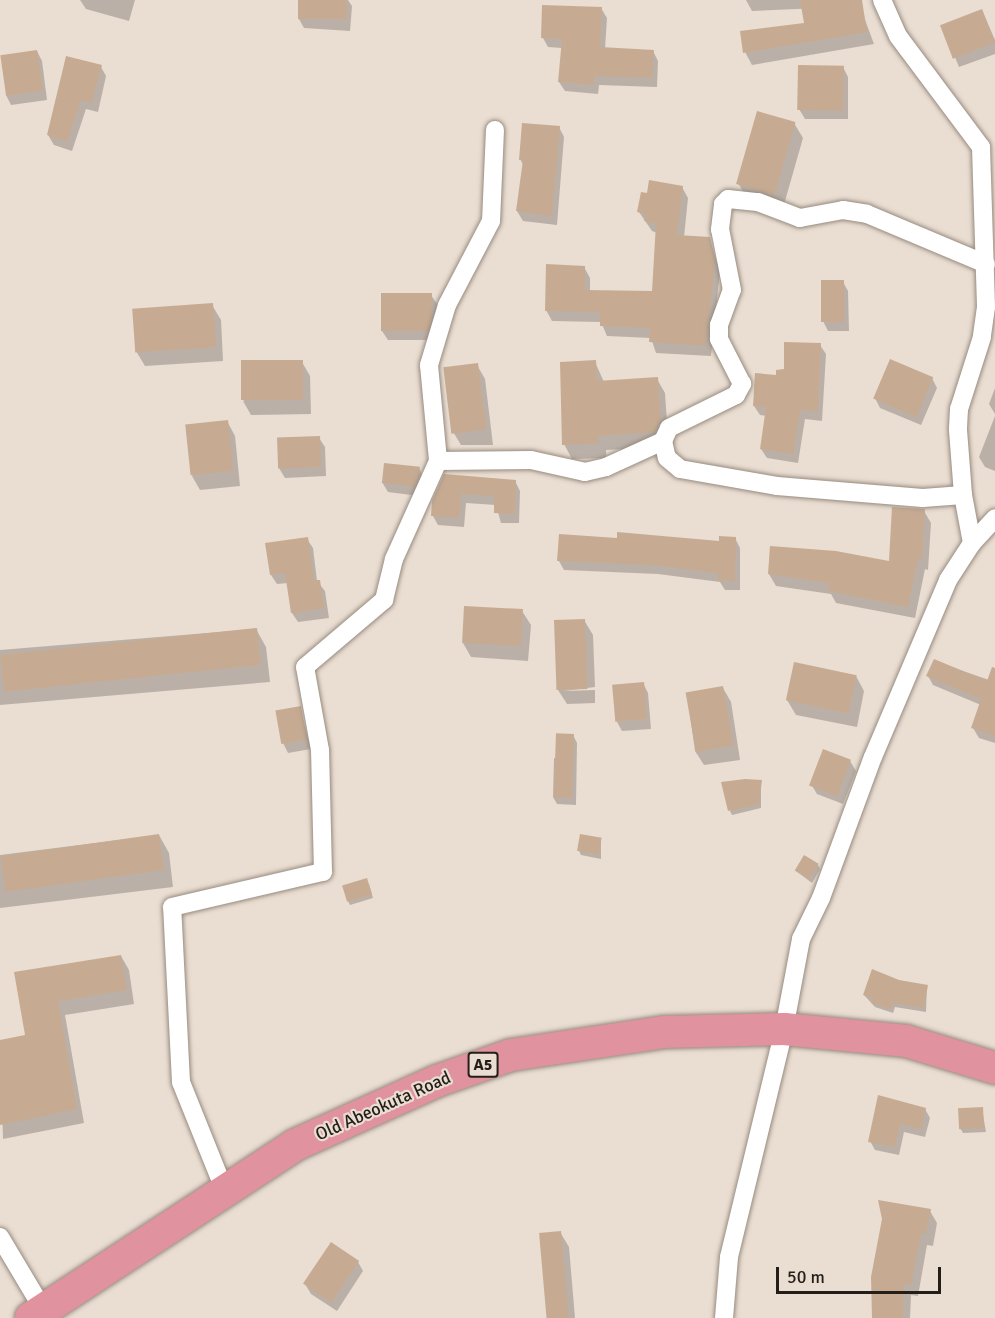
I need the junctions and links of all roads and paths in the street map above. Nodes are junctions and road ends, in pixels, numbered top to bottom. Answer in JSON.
{"nodes":[{"id":1,"x":882,"y":0,"type":"edge"},
{"id":2,"x":495,"y":129,"type":"dead end"},
{"id":3,"x":986,"y":264,"type":"junction"},
{"id":4,"x":663,"y":441,"type":"junction"},
{"id":5,"x":438,"y":461,"type":"junction"},
{"id":6,"x":963,"y":495,"type":"junction"},
{"id":7,"x":995,"y":518,"type":"edge"},
{"id":8,"x":972,"y":543,"type":"junction"},
{"id":9,"x":784,"y":1029,"type":"junction"},
{"id":10,"x":995,"y":1068,"type":"edge"},
{"id":11,"x":224,"y":1189,"type":"junction"},
{"id":12,"x":0,"y":1237,"type":"edge"},
{"id":13,"x":37,"y":1314,"type":"edge"},
{"id":14,"x":724,"y":1318,"type":"edge"}],
"edges":[{"from":1,"to":3,"type":"street"},
{"from":2,"to":5,"type":"street"},
{"from":3,"to":4,"type":"street"},
{"from":3,"to":6,"type":"street"},
{"from":4,"to":5,"type":"street"},
{"from":4,"to":6,"type":"street"},
{"from":5,"to":11,"type":"street"},
{"from":6,"to":8,"type":"street"},
{"from":7,"to":8,"type":"street"},
{"from":8,"to":9,"type":"street"},
{"from":9,"to":10,"type":"highway","name":"Old Abeokuta Road","number":"A5"},
{"from":9,"to":11,"type":"highway","name":"Old Abeokuta Road","number":"A5"},
{"from":9,"to":14,"type":"street"},
{"from":11,"to":13,"type":"highway","name":"Old Abeokuta Road","number":"A5"},
{"from":12,"to":13,"type":"street"}]}
